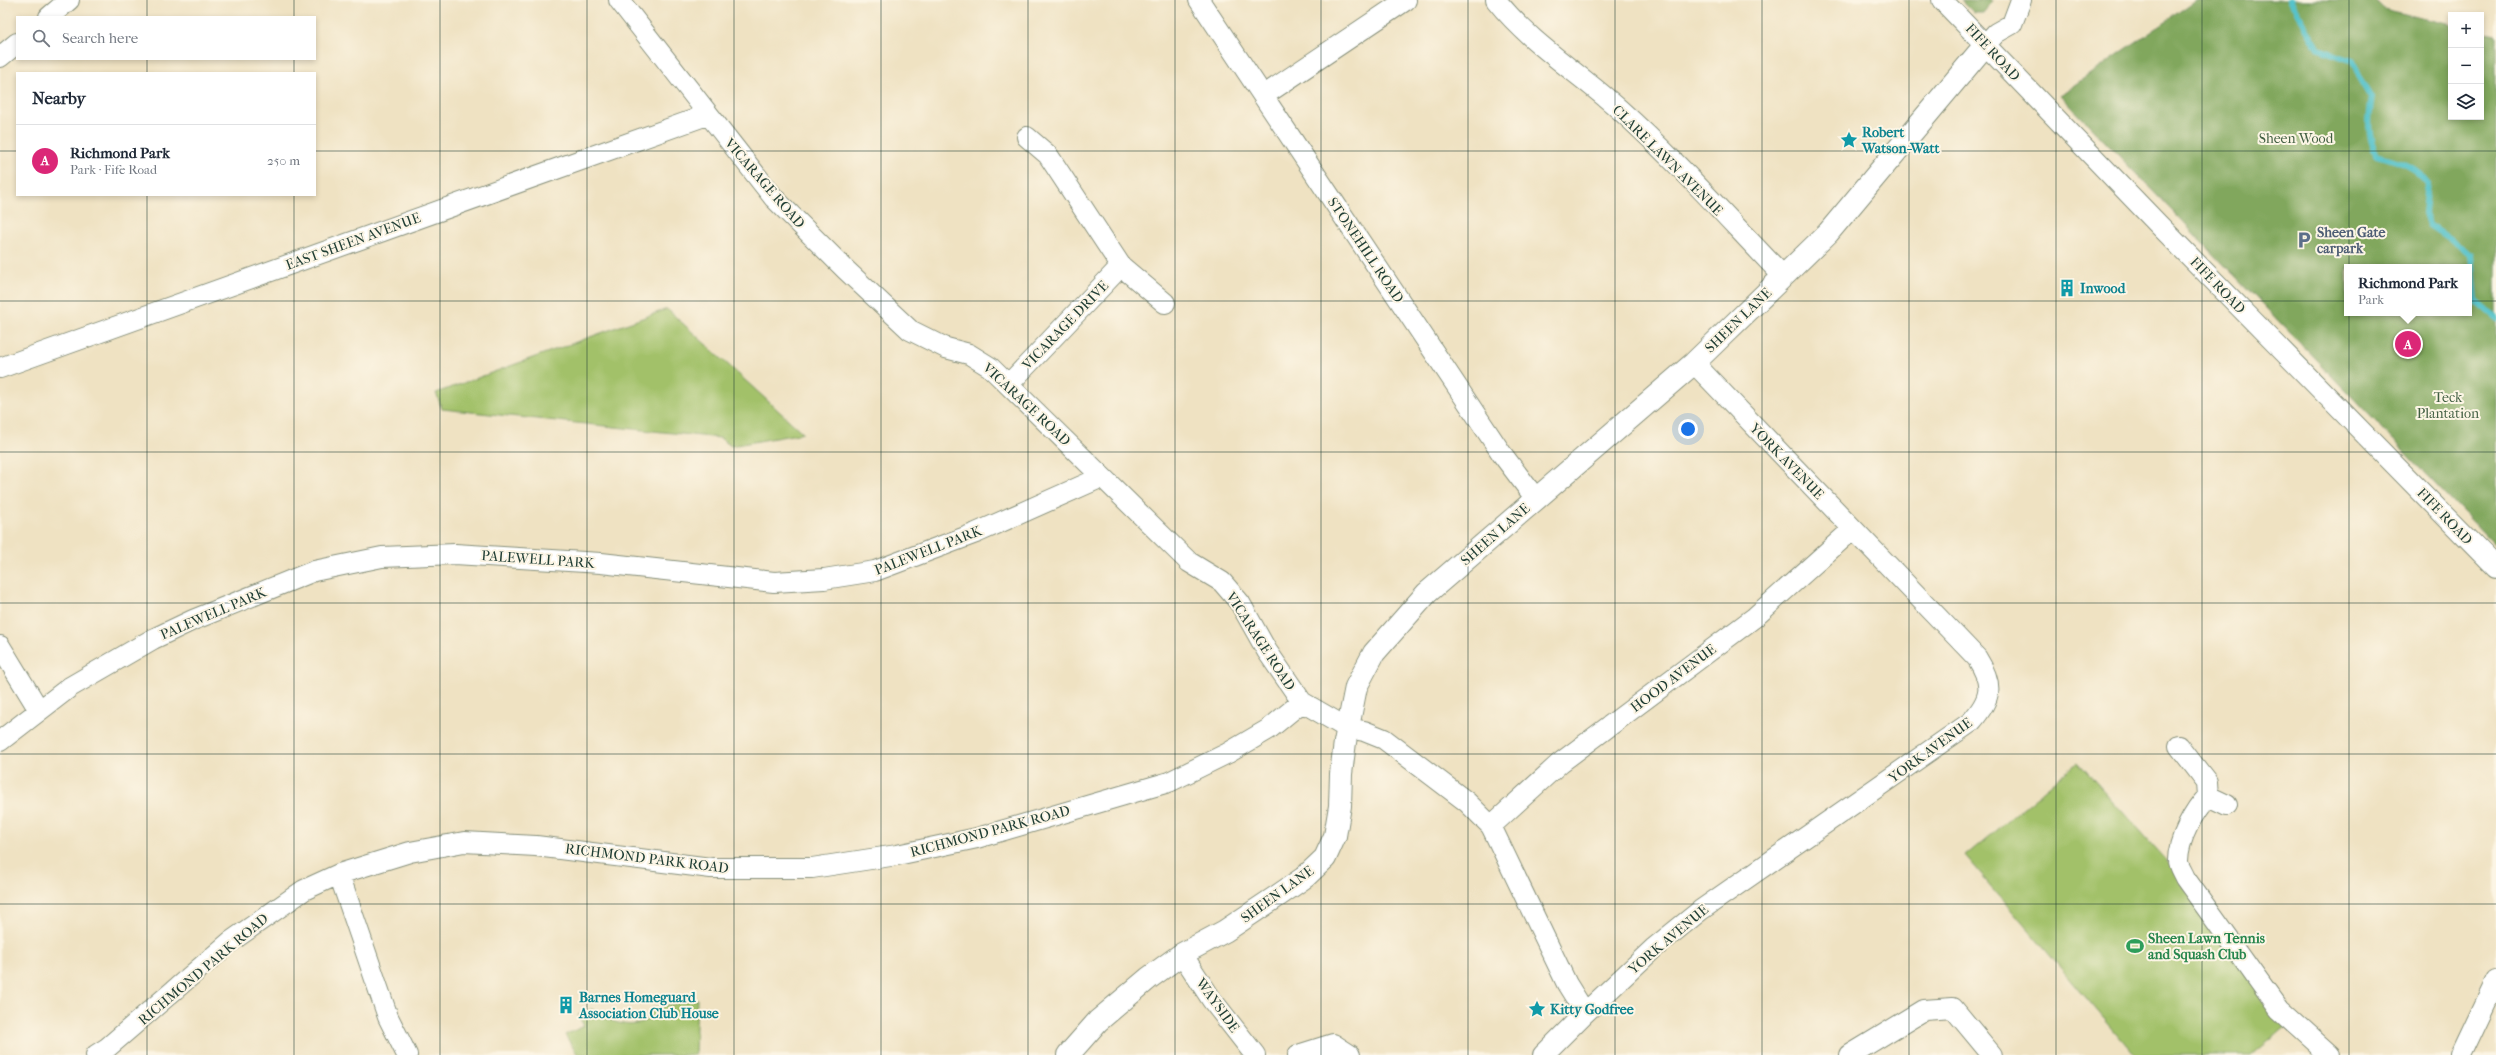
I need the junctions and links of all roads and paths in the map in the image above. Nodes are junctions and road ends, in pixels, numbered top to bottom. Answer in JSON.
{"nodes":[{"id":1,"x":69,"y":0,"type":"edge"},
{"id":2,"x":619,"y":0,"type":"edge"},
{"id":3,"x":1199,"y":0,"type":"edge"},
{"id":4,"x":1406,"y":0,"type":"edge"},
{"id":5,"x":1496,"y":0,"type":"edge"},
{"id":6,"x":1942,"y":0,"type":"edge"},
{"id":7,"x":2021,"y":0,"type":"edge"},
{"id":8,"x":49,"y":16,"type":"edge"},
{"id":9,"x":2002,"y":23,"type":"edge"},
{"id":10,"x":16,"y":44,"type":"edge"},
{"id":11,"x":0,"y":57,"type":"edge"},
{"id":12,"x":1263,"y":96,"type":"junction"},
{"id":13,"x":707,"y":115,"type":"junction"},
{"id":14,"x":1027,"y":137,"type":"dead end"},
{"id":15,"x":1121,"y":266,"type":"junction"},
{"id":16,"x":1783,"y":276,"type":"junction"},
{"id":17,"x":1165,"y":303,"type":"dead end"},
{"id":18,"x":1694,"y":363,"type":"junction"},
{"id":19,"x":0,"y":368,"type":"edge"},
{"id":20,"x":1009,"y":384,"type":"junction"},
{"id":21,"x":1102,"y":477,"type":"junction"},
{"id":22,"x":1536,"y":498,"type":"junction"},
{"id":23,"x":1853,"y":529,"type":"junction"},
{"id":24,"x":2496,"y":568,"type":"edge"},
{"id":25,"x":0,"y":646,"type":"edge"},
{"id":26,"x":1302,"y":702,"type":"junction"},
{"id":27,"x":39,"y":710,"type":"junction"},
{"id":28,"x":1348,"y":728,"type":"junction"},
{"id":29,"x":0,"y":741,"type":"edge"},
{"id":30,"x":2179,"y":746,"type":"dead end"},
{"id":31,"x":2208,"y":796,"type":"junction"},
{"id":32,"x":2227,"y":805,"type":"dead end"},
{"id":33,"x":1492,"y":826,"type":"junction"},
{"id":34,"x":339,"y":874,"type":"junction"},
{"id":35,"x":1182,"y":954,"type":"junction"},
{"id":36,"x":2496,"y":981,"type":"edge"},
{"id":37,"x":1585,"y":1013,"type":"junction"},
{"id":38,"x":105,"y":1053,"type":"edge"},
{"id":39,"x":407,"y":1055,"type":"edge"},
{"id":40,"x":1068,"y":1055,"type":"edge"},
{"id":41,"x":1255,"y":1055,"type":"edge"},
{"id":42,"x":1298,"y":1055,"type":"edge"},
{"id":43,"x":1350,"y":1055,"type":"edge"},
{"id":44,"x":1543,"y":1055,"type":"edge"},
{"id":45,"x":1850,"y":1055,"type":"edge"},
{"id":46,"x":1992,"y":1055,"type":"edge"},
{"id":47,"x":2330,"y":1055,"type":"edge"},
{"id":48,"x":2462,"y":1055,"type":"edge"}],
"edges":[{"from":1,"to":8,"type":"street"},
{"from":2,"to":13,"type":"street","name":"VICARAGE ROAD"},
{"from":3,"to":12,"type":"street","name":"STONEHILL ROAD"},
{"from":4,"to":12,"type":"street"},
{"from":5,"to":16,"type":"street","name":"CLARE LAWN AVENUE"},
{"from":6,"to":9,"type":"street","name":"FIFE ROAD"},
{"from":7,"to":9,"type":"street"},
{"from":9,"to":16,"type":"main road","name":"SHEEN LANE"},
{"from":9,"to":24,"type":"street","name":"FIFE ROAD"},
{"from":10,"to":11,"type":"street"},
{"from":12,"to":22,"type":"street","name":"STONEHILL ROAD"},
{"from":13,"to":19,"type":"street","name":"EAST SHEEN AVENUE"},
{"from":13,"to":20,"type":"street","name":"VICARAGE ROAD"},
{"from":14,"to":15,"type":"street"},
{"from":15,"to":17,"type":"street"},
{"from":15,"to":20,"type":"street","name":"VICARAGE DRIVE"},
{"from":16,"to":18,"type":"main road","name":"SHEEN LANE"},
{"from":18,"to":22,"type":"main road","name":"SHEEN LANE"},
{"from":18,"to":23,"type":"street","name":"YORK AVENUE"},
{"from":20,"to":21,"type":"street","name":"VICARAGE ROAD"},
{"from":21,"to":26,"type":"street","name":"VICARAGE ROAD"},
{"from":21,"to":27,"type":"street","name":"PALEWELL PARK"},
{"from":22,"to":28,"type":"main road","name":"SHEEN LANE"},
{"from":23,"to":33,"type":"street","name":"HOOD AVENUE"},
{"from":23,"to":37,"type":"street","name":"YORK AVENUE"},
{"from":25,"to":27,"type":"street"},
{"from":26,"to":28,"type":"street","name":"VICARAGE ROAD"},
{"from":26,"to":34,"type":"street","name":"RICHMOND PARK ROAD"},
{"from":27,"to":29,"type":"street","name":"PALEWELL PARK"},
{"from":28,"to":33,"type":"street"},
{"from":28,"to":35,"type":"main road","name":"SHEEN LANE"},
{"from":30,"to":31,"type":"street"},
{"from":31,"to":32,"type":"street"},
{"from":31,"to":47,"type":"street"},
{"from":33,"to":37,"type":"street"},
{"from":34,"to":38,"type":"street","name":"RICHMOND PARK ROAD"},
{"from":34,"to":39,"type":"street"},
{"from":35,"to":40,"type":"main road","name":"SHEEN LANE"},
{"from":35,"to":41,"type":"street","name":"WAYSIDE"},
{"from":36,"to":48,"type":"street"},
{"from":37,"to":44,"type":"street","name":"YORK AVENUE"},
{"from":42,"to":43,"type":"street"},
{"from":45,"to":46,"type":"street"}]}
